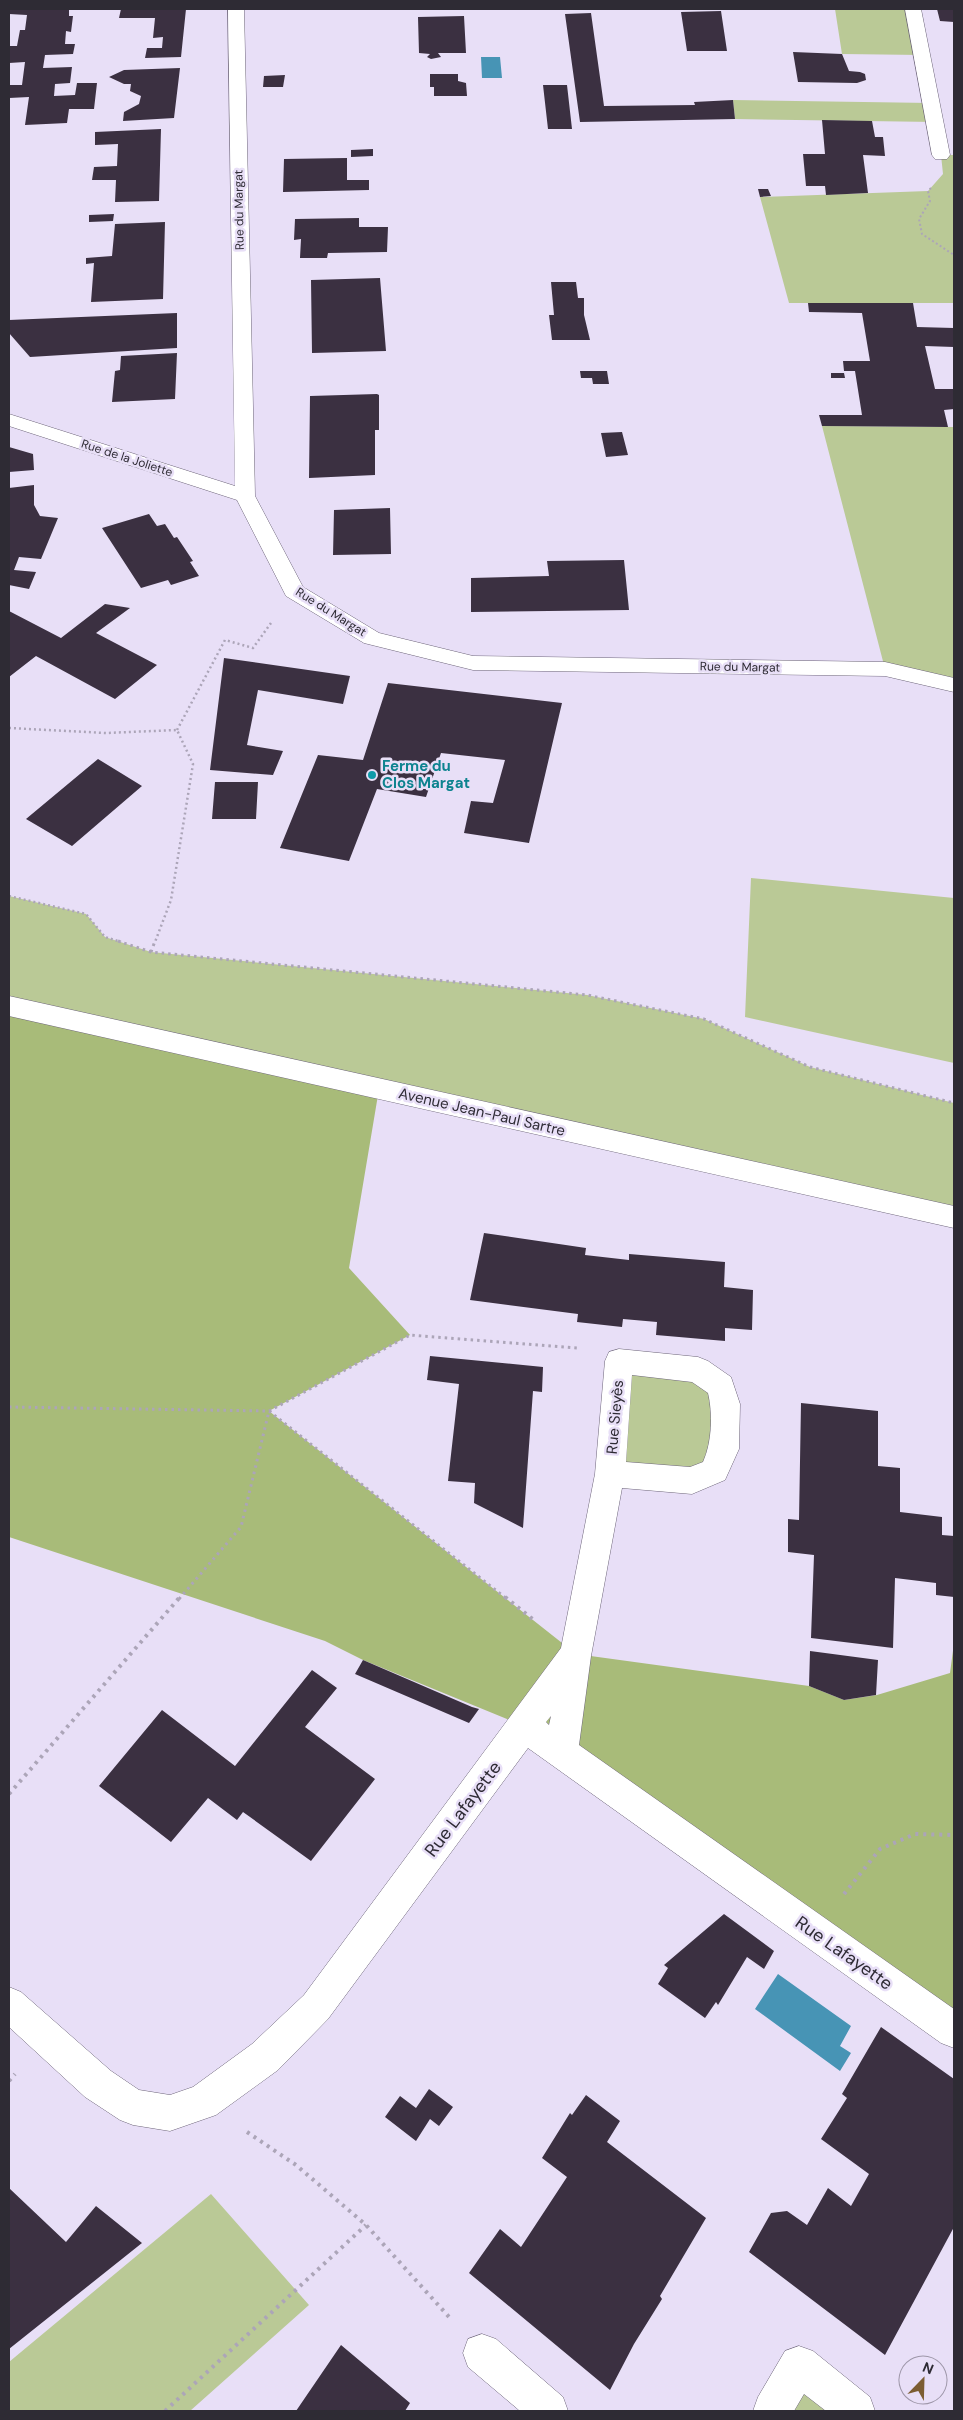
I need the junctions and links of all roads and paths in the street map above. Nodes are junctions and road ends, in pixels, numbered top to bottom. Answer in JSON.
{"nodes":[{"id":1,"x":236,"y":9,"type":"edge"},
{"id":2,"x":913,"y":9,"type":"edge"},
{"id":3,"x":941,"y":155,"type":"joint"},
{"id":4,"x":954,"y":255,"type":"edge"},
{"id":5,"x":9,"y":420,"type":"edge"},
{"id":6,"x":245,"y":496,"type":"junction"},
{"id":7,"x":294,"y":590,"type":"junction"},
{"id":8,"x":954,"y":685,"type":"edge"},
{"id":9,"x":9,"y":728,"type":"edge"},
{"id":10,"x":177,"y":730,"type":"junction"},
{"id":11,"x":9,"y":896,"type":"edge"},
{"id":12,"x":151,"y":952,"type":"junction"},
{"id":13,"x":9,"y":1006,"type":"edge"},
{"id":14,"x":954,"y":1103,"type":"edge"},
{"id":15,"x":954,"y":1217,"type":"edge"},
{"id":16,"x":619,"y":1361,"type":"junction"},
{"id":17,"x":9,"y":1407,"type":"edge"},
{"id":18,"x":269,"y":1411,"type":"junction"},
{"id":19,"x":610,"y":1474,"type":"junction"},
{"id":20,"x":576,"y":1654,"type":"junction"},
{"id":21,"x":524,"y":1726,"type":"junction"},
{"id":22,"x":561,"y":1753,"type":"junction"},
{"id":23,"x":9,"y":1794,"type":"edge"},
{"id":24,"x":954,"y":1835,"type":"edge"},
{"id":25,"x":818,"y":1934,"type":"junction"},
{"id":26,"x":9,"y":2004,"type":"edge"},
{"id":27,"x":954,"y":2030,"type":"edge"},
{"id":28,"x":203,"y":2102,"type":"junction"},
{"id":29,"x":366,"y":2225,"type":"junction"},
{"id":30,"x":482,"y":2353,"type":"joint"},
{"id":31,"x":165,"y":2411,"type":"edge"},
{"id":32,"x":549,"y":2411,"type":"edge"},
{"id":33,"x":772,"y":2411,"type":"edge"},
{"id":34,"x":856,"y":2411,"type":"edge"}],
"edges":[{"from":1,"to":6,"type":"street","name":"Rue du Margat"},
{"from":2,"to":3,"type":"street"},
{"from":3,"to":4,"type":"path"},
{"from":5,"to":6,"type":"street","name":"Rue de la Joliette"},
{"from":6,"to":7,"type":"street","name":"Rue du Margat"},
{"from":7,"to":8,"type":"street","name":"Rue du Margat"},
{"from":7,"to":10,"type":"path"},
{"from":9,"to":10,"type":"path"},
{"from":10,"to":12,"type":"path"},
{"from":11,"to":12,"type":"path"},
{"from":12,"to":14,"type":"path"},
{"from":13,"to":15,"type":"street","name":"Avenue Jean-Paul Sartre"},
{"from":16,"to":18,"type":"path"},
{"from":16,"to":19,"type":"street","name":"Rue Sieyès"},
{"from":16,"to":19,"type":"street","name":"Rue Sieyès"},
{"from":17,"to":18,"type":"path"},
{"from":18,"to":20,"type":"path"},
{"from":18,"to":23,"type":"path"},
{"from":19,"to":20,"type":"street","name":"Rue Sieyès"},
{"from":20,"to":21,"type":"street","name":"Rue Sieyès"},
{"from":20,"to":22,"type":"street"},
{"from":21,"to":22,"type":"street","name":"Rue Lafayette"},
{"from":21,"to":28,"type":"street","name":"Rue Lafayette"},
{"from":22,"to":25,"type":"street","name":"Rue Lafayette"},
{"from":24,"to":25,"type":"path"},
{"from":25,"to":27,"type":"street","name":"Rue Lafayette"},
{"from":26,"to":28,"type":"street","name":"Rue Lafayette"},
{"from":28,"to":29,"type":"path"},
{"from":29,"to":30,"type":"path"},
{"from":29,"to":31,"type":"path"},
{"from":30,"to":32,"type":"street"},
{"from":33,"to":34,"type":"street"}]}
